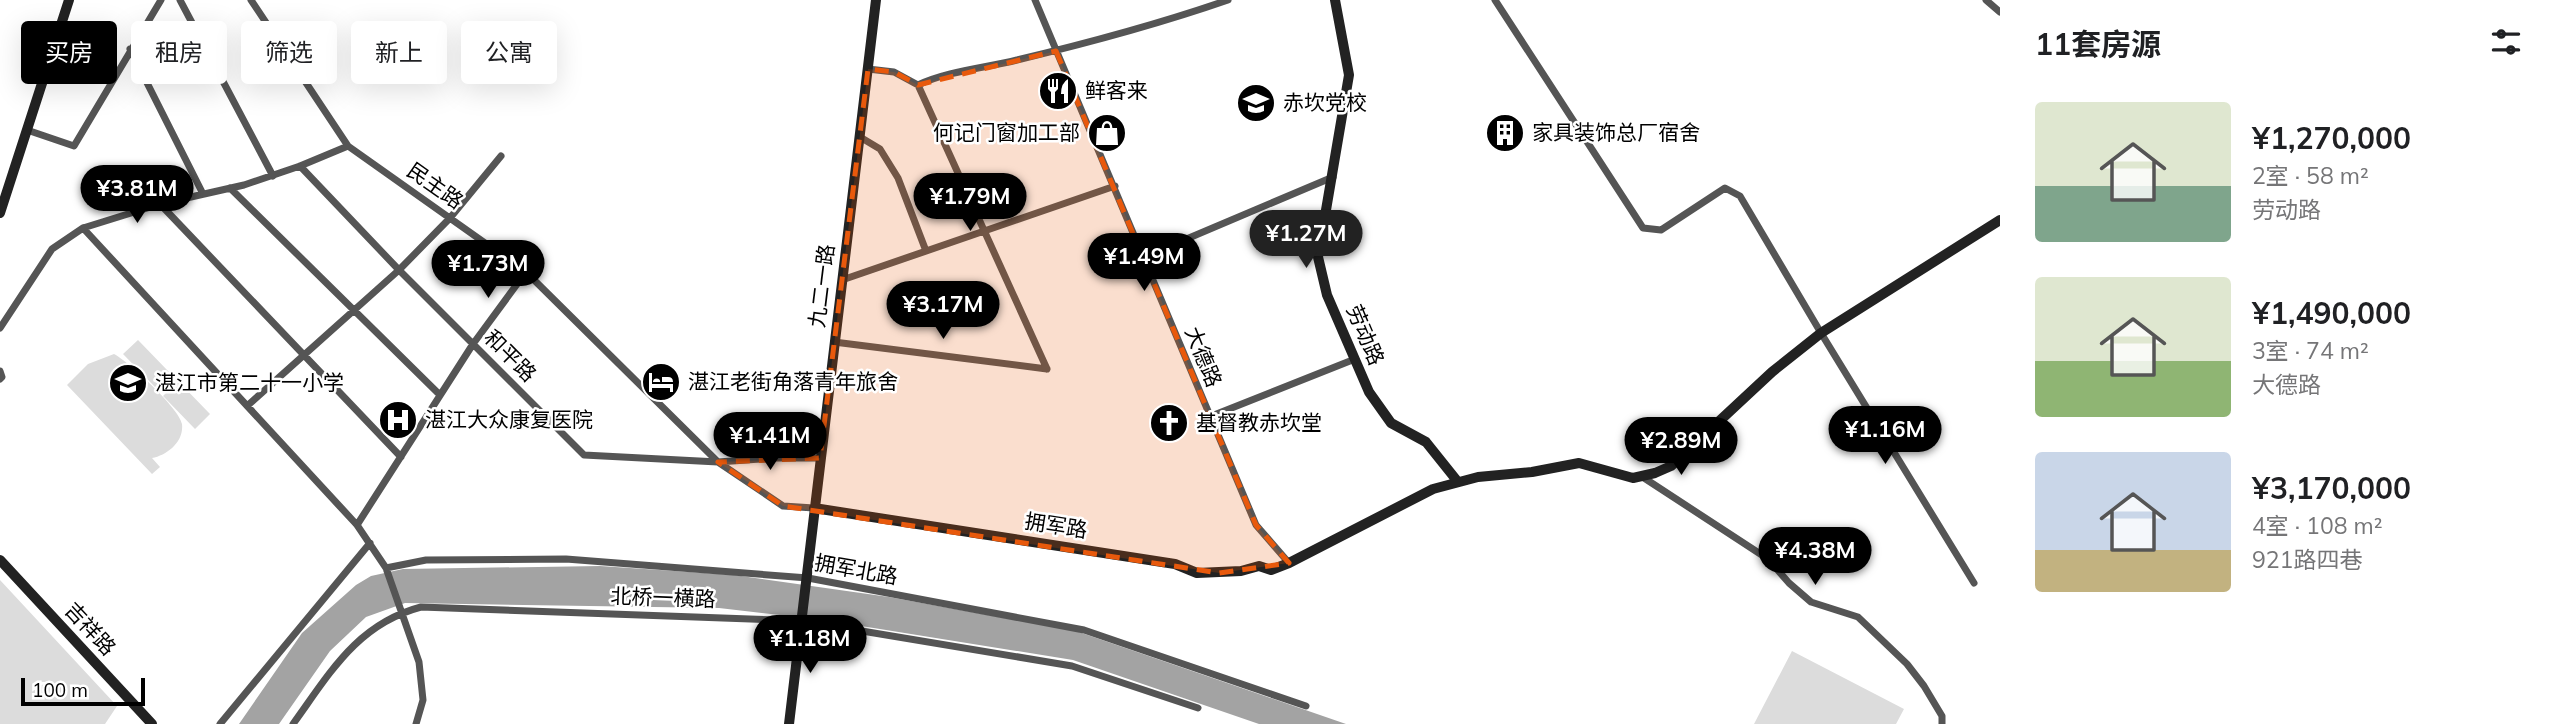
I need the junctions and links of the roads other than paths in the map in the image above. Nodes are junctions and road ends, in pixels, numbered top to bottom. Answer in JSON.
{"nodes":[{"id":1,"x":69,"y":0,"type":"edge"},
{"id":2,"x":161,"y":0,"type":"edge"},
{"id":3,"x":180,"y":0,"type":"edge"},
{"id":4,"x":251,"y":0,"type":"edge"},
{"id":5,"x":876,"y":0,"type":"edge"},
{"id":6,"x":1035,"y":0,"type":"edge"},
{"id":7,"x":1228,"y":0,"type":"edge"},
{"id":8,"x":1335,"y":0,"type":"edge"},
{"id":9,"x":1495,"y":0,"type":"edge"},
{"id":10,"x":1986,"y":0,"type":"edge"},
{"id":11,"x":2000,"y":12,"type":"edge"},
{"id":12,"x":130,"y":49,"type":"junction"},
{"id":13,"x":1056,"y":51,"type":"junction"},
{"id":14,"x":868,"y":69,"type":"junction"},
{"id":15,"x":918,"y":85,"type":"junction"},
{"id":16,"x":27,"y":130,"type":"junction"},
{"id":17,"x":860,"y":137,"type":"junction"},
{"id":18,"x":348,"y":146,"type":"junction"},
{"id":19,"x":500,"y":156,"type":"dead end"},
{"id":20,"x":300,"y":166,"type":"junction"},
{"id":21,"x":273,"y":176,"type":"junction"},
{"id":22,"x":1333,"y":177,"type":"junction"},
{"id":23,"x":1115,"y":186,"type":"junction"},
{"id":24,"x":230,"y":188,"type":"junction"},
{"id":25,"x":203,"y":194,"type":"junction"},
{"id":26,"x":160,"y":204,"type":"junction"},
{"id":27,"x":0,"y":213,"type":"edge"},
{"id":28,"x":450,"y":218,"type":"junction"},
{"id":29,"x":2000,"y":219,"type":"edge"},
{"id":30,"x":83,"y":228,"type":"junction"},
{"id":31,"x":984,"y":230,"type":"junction"},
{"id":32,"x":926,"y":251,"type":"junction"},
{"id":33,"x":1144,"y":257,"type":"junction"},
{"id":34,"x":399,"y":270,"type":"junction"},
{"id":35,"x":526,"y":272,"type":"junction"},
{"id":36,"x":842,"y":280,"type":"junction"},
{"id":37,"x":354,"y":310,"type":"junction"},
{"id":38,"x":0,"y":328,"type":"edge"},
{"id":39,"x":1821,"y":334,"type":"junction"},
{"id":40,"x":834,"y":342,"type":"junction"},
{"id":41,"x":473,"y":344,"type":"junction"},
{"id":42,"x":304,"y":356,"type":"junction"},
{"id":43,"x":1355,"y":359,"type":"junction"},
{"id":44,"x":0,"y":371,"type":"edge"},
{"id":45,"x":0,"y":379,"type":"edge"},
{"id":46,"x":440,"y":395,"type":"junction"},
{"id":47,"x":247,"y":406,"type":"junction"},
{"id":48,"x":1209,"y":417,"type":"junction"},
{"id":49,"x":401,"y":457,"type":"junction"},
{"id":50,"x":820,"y":458,"type":"junction"},
{"id":51,"x":718,"y":462,"type":"junction"},
{"id":52,"x":1641,"y":476,"type":"junction"},
{"id":53,"x":1458,"y":482,"type":"junction"},
{"id":54,"x":814,"y":508,"type":"junction"},
{"id":55,"x":357,"y":525,"type":"junction"},
{"id":56,"x":370,"y":543,"type":"junction"},
{"id":57,"x":0,"y":559,"type":"edge"},
{"id":58,"x":1289,"y":563,"type":"junction"},
{"id":59,"x":386,"y":568,"type":"junction"},
{"id":60,"x":808,"y":578,"type":"junction"},
{"id":61,"x":1973,"y":583,"type":"dead end"},
{"id":62,"x":401,"y":612,"type":"junction"},
{"id":63,"x":802,"y":621,"type":"junction"},
{"id":64,"x":1306,"y":706,"type":"dead end"},
{"id":65,"x":1198,"y":708,"type":"dead end"},
{"id":66,"x":152,"y":724,"type":"edge"},
{"id":67,"x":220,"y":724,"type":"edge"},
{"id":68,"x":293,"y":724,"type":"edge"},
{"id":69,"x":416,"y":724,"type":"edge"},
{"id":70,"x":789,"y":724,"type":"edge"},
{"id":71,"x":1942,"y":724,"type":"edge"}],
"edges":[{"from":1,"to":16,"type":"street"},
{"from":2,"to":12,"type":"street"},
{"from":3,"to":21,"type":"street"},
{"from":4,"to":18,"type":"street","name":"民主路"},
{"from":5,"to":14,"type":"street","name":"九二一路"},
{"from":6,"to":13,"type":"street","name":"大德路"},
{"from":7,"to":13,"type":"street"},
{"from":8,"to":22,"type":"street","name":"劳动路"},
{"from":9,"to":39,"type":"street"},
{"from":10,"to":11,"type":"street"},
{"from":12,"to":16,"type":"street"},
{"from":12,"to":25,"type":"street"},
{"from":13,"to":15,"type":"street"},
{"from":13,"to":23,"type":"street","name":"大德路"},
{"from":14,"to":15,"type":"street"},
{"from":14,"to":17,"type":"street","name":"九二一路"},
{"from":15,"to":31,"type":"street"},
{"from":16,"to":27,"type":"street"},
{"from":17,"to":32,"type":"street"},
{"from":17,"to":36,"type":"street","name":"九二一路"},
{"from":18,"to":20,"type":"street"},
{"from":18,"to":28,"type":"street","name":"民主路"},
{"from":19,"to":28,"type":"street"},
{"from":20,"to":21,"type":"street"},
{"from":20,"to":34,"type":"street","name":"和平路"},
{"from":21,"to":24,"type":"street"},
{"from":22,"to":33,"type":"street"},
{"from":22,"to":43,"type":"street","name":"劳动路"},
{"from":23,"to":31,"type":"street"},
{"from":23,"to":33,"type":"street","name":"大德路"},
{"from":24,"to":25,"type":"street"},
{"from":24,"to":37,"type":"street"},
{"from":25,"to":26,"type":"street"},
{"from":26,"to":30,"type":"street"},
{"from":26,"to":42,"type":"street"},
{"from":28,"to":34,"type":"street"},
{"from":28,"to":35,"type":"street","name":"民主路"},
{"from":29,"to":39,"type":"street"},
{"from":30,"to":38,"type":"street"},
{"from":30,"to":47,"type":"street"},
{"from":31,"to":32,"type":"street"},
{"from":31,"to":40,"type":"street"},
{"from":32,"to":36,"type":"street"},
{"from":33,"to":48,"type":"street","name":"大德路"},
{"from":34,"to":37,"type":"street"},
{"from":34,"to":41,"type":"street","name":"和平路"},
{"from":35,"to":41,"type":"street"},
{"from":35,"to":51,"type":"street","name":"民主路"},
{"from":36,"to":40,"type":"street","name":"九二一路"},
{"from":37,"to":42,"type":"street"},
{"from":37,"to":46,"type":"street"},
{"from":39,"to":52,"type":"street"},
{"from":39,"to":61,"type":"street"},
{"from":40,"to":50,"type":"street","name":"九二一路"},
{"from":41,"to":46,"type":"street"},
{"from":41,"to":51,"type":"street","name":"和平路"},
{"from":42,"to":47,"type":"street"},
{"from":42,"to":49,"type":"street"},
{"from":43,"to":48,"type":"street"},
{"from":43,"to":53,"type":"street","name":"劳动路"},
{"from":44,"to":45,"type":"street"},
{"from":46,"to":49,"type":"street"},
{"from":47,"to":55,"type":"street"},
{"from":48,"to":58,"type":"street","name":"大德路"},
{"from":49,"to":55,"type":"street"},
{"from":50,"to":51,"type":"street","name":"和平路"},
{"from":50,"to":54,"type":"street","name":"九二一路"},
{"from":51,"to":54,"type":"street"},
{"from":52,"to":53,"type":"street"},
{"from":52,"to":71,"type":"street"},
{"from":53,"to":58,"type":"street"},
{"from":54,"to":58,"type":"street","name":"拥军路"},
{"from":54,"to":60,"type":"street","name":"九二一路"},
{"from":55,"to":56,"type":"street"},
{"from":56,"to":59,"type":"street"},
{"from":56,"to":67,"type":"street"},
{"from":57,"to":66,"type":"street","name":"吉祥路"},
{"from":59,"to":60,"type":"street","name":"拥军北路"},
{"from":59,"to":62,"type":"street"},
{"from":60,"to":63,"type":"street","name":"九二一路"},
{"from":60,"to":64,"type":"street","name":"拥军北路"},
{"from":62,"to":63,"type":"street","name":"北桥一横路"},
{"from":62,"to":68,"type":"street","name":"北桥一横路"},
{"from":62,"to":69,"type":"street"},
{"from":63,"to":65,"type":"street","name":"北桥一横路"},
{"from":63,"to":70,"type":"street","name":"九二一路"}]}
